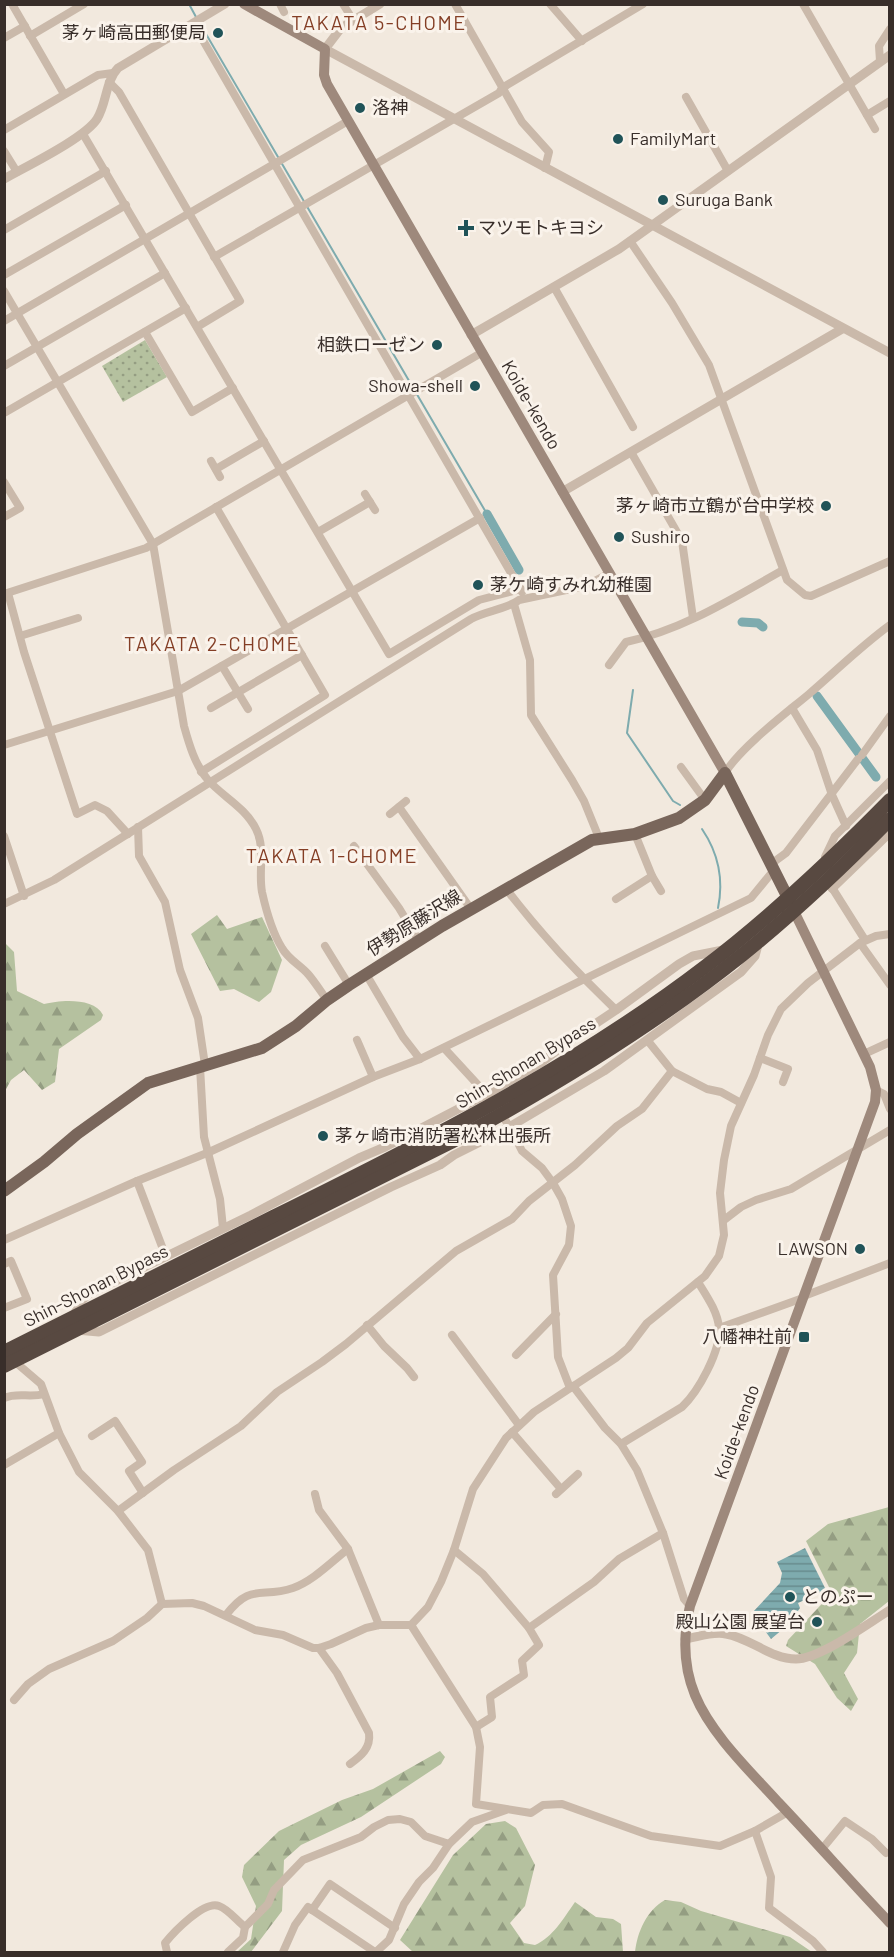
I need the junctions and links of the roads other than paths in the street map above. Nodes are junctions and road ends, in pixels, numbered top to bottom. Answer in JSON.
{"nodes":[{"id":1,"x":12,"y":4,"type":"edge"},
{"id":2,"x":84,"y":4,"type":"edge"},
{"id":3,"x":225,"y":4,"type":"edge"},
{"id":4,"x":244,"y":4,"type":"edge"},
{"id":5,"x":343,"y":4,"type":"edge"},
{"id":6,"x":380,"y":4,"type":"edge"},
{"id":7,"x":455,"y":4,"type":"edge"},
{"id":8,"x":550,"y":4,"type":"edge"},
{"id":9,"x":644,"y":4,"type":"edge"},
{"id":10,"x":803,"y":4,"type":"edge"},
{"id":11,"x":353,"y":20,"type":"junction"},
{"id":12,"x":196,"y":22,"type":"junction"},
{"id":13,"x":24,"y":26,"type":"junction"},
{"id":14,"x":890,"y":29,"type":"edge"},
{"id":15,"x":30,"y":36,"type":"junction"},
{"id":16,"x":4,"y":38,"type":"edge"},
{"id":17,"x":582,"y":41,"type":"junction"},
{"id":18,"x":325,"y":49,"type":"junction"},
{"id":19,"x":890,"y":55,"type":"edge"},
{"id":20,"x":880,"y":61,"type":"junction"},
{"id":21,"x":111,"y":78,"type":"junction"},
{"id":22,"x":849,"y":84,"type":"junction"},
{"id":23,"x":502,"y":88,"type":"junction"},
{"id":24,"x":64,"y":94,"type":"junction"},
{"id":25,"x":686,"y":97,"type":"dead end"},
{"id":26,"x":890,"y":101,"type":"edge"},
{"id":27,"x":867,"y":115,"type":"junction"},
{"id":28,"x":454,"y":119,"type":"junction"},
{"id":29,"x":348,"y":121,"type":"junction"},
{"id":30,"x":875,"y":129,"type":"dead end"},
{"id":31,"x":4,"y":130,"type":"edge"},
{"id":32,"x":83,"y":134,"type":"junction"},
{"id":33,"x":4,"y":151,"type":"edge"},
{"id":34,"x":278,"y":162,"type":"junction"},
{"id":35,"x":373,"y":165,"type":"junction"},
{"id":36,"x":544,"y":168,"type":"junction"},
{"id":37,"x":106,"y":171,"type":"junction"},
{"id":38,"x":728,"y":171,"type":"junction"},
{"id":39,"x":17,"y":172,"type":"junction"},
{"id":40,"x":4,"y":179,"type":"edge"},
{"id":41,"x":126,"y":205,"type":"junction"},
{"id":42,"x":303,"y":206,"type":"junction"},
{"id":43,"x":190,"y":214,"type":"junction"},
{"id":44,"x":654,"y":225,"type":"junction"},
{"id":45,"x":4,"y":230,"type":"edge"},
{"id":46,"x":145,"y":239,"type":"junction"},
{"id":47,"x":630,"y":241,"type":"junction"},
{"id":48,"x":214,"y":257,"type":"junction"},
{"id":49,"x":165,"y":273,"type":"junction"},
{"id":50,"x":4,"y":275,"type":"edge"},
{"id":51,"x":554,"y":287,"type":"junction"},
{"id":52,"x":4,"y":291,"type":"edge"},
{"id":53,"x":186,"y":308,"type":"junction"},
{"id":54,"x":18,"y":313,"type":"junction"},
{"id":55,"x":4,"y":321,"type":"edge"},
{"id":56,"x":197,"y":327,"type":"junction"},
{"id":57,"x":842,"y":329,"type":"junction"},
{"id":58,"x":145,"y":332,"type":"junction"},
{"id":59,"x":471,"y":335,"type":"junction"},
{"id":60,"x":38,"y":347,"type":"junction"},
{"id":61,"x":481,"y":353,"type":"junction"},
{"id":62,"x":890,"y":353,"type":"edge"},
{"id":63,"x":4,"y":366,"type":"edge"},
{"id":64,"x":58,"y":382,"type":"junction"},
{"id":65,"x":233,"y":388,"type":"junction"},
{"id":66,"x":412,"y":393,"type":"junction"},
{"id":67,"x":721,"y":399,"type":"junction"},
{"id":68,"x":4,"y":413,"type":"edge"},
{"id":69,"x":633,"y":427,"type":"dead end"},
{"id":70,"x":264,"y":441,"type":"junction"},
{"id":71,"x":631,"y":452,"type":"junction"},
{"id":72,"x":211,"y":461,"type":"dead end"},
{"id":73,"x":216,"y":469,"type":"junction"},
{"id":74,"x":281,"y":469,"type":"junction"},
{"id":75,"x":220,"y":477,"type":"dead end"},
{"id":76,"x":4,"y":482,"type":"edge"},
{"id":77,"x":562,"y":492,"type":"junction"},
{"id":78,"x":365,"y":494,"type":"dead end"},
{"id":79,"x":370,"y":502,"type":"junction"},
{"id":80,"x":216,"y":507,"type":"junction"},
{"id":81,"x":375,"y":510,"type":"dead end"},
{"id":82,"x":4,"y":517,"type":"edge"},
{"id":83,"x":480,"y":518,"type":"junction"},
{"id":84,"x":318,"y":532,"type":"junction"},
{"id":85,"x":153,"y":544,"type":"junction"},
{"id":86,"x":890,"y":561,"type":"edge"},
{"id":87,"x":783,"y":570,"type":"junction"},
{"id":88,"x":609,"y":573,"type":"junction"},
{"id":89,"x":521,"y":589,"type":"junction"},
{"id":90,"x":352,"y":591,"type":"junction"},
{"id":91,"x":6,"y":593,"type":"edge"},
{"id":92,"x":526,"y":598,"type":"junction"},
{"id":93,"x":514,"y":604,"type":"junction"},
{"id":94,"x":78,"y":618,"type":"dead end"},
{"id":95,"x":693,"y":618,"type":"junction"},
{"id":96,"x":890,"y":625,"type":"edge"},
{"id":97,"x":287,"y":629,"type":"junction"},
{"id":98,"x":20,"y":636,"type":"junction"},
{"id":99,"x":647,"y":638,"type":"junction"},
{"id":100,"x":302,"y":655,"type":"junction"},
{"id":101,"x":609,"y":664,"type":"dead end"},
{"id":102,"x":222,"y":666,"type":"junction"},
{"id":103,"x":178,"y":691,"type":"junction"},
{"id":104,"x":238,"y":692,"type":"junction"},
{"id":105,"x":211,"y":708,"type":"dead end"},
{"id":106,"x":792,"y":708,"type":"junction"},
{"id":107,"x":248,"y":709,"type":"dead end"},
{"id":108,"x":890,"y":716,"type":"edge"},
{"id":109,"x":50,"y":731,"type":"junction"},
{"id":110,"x":4,"y":745,"type":"edge"},
{"id":111,"x":681,"y":767,"type":"dead end"},
{"id":112,"x":201,"y":772,"type":"junction"},
{"id":113,"x":725,"y":773,"type":"junction"},
{"id":114,"x":890,"y":781,"type":"edge"},
{"id":115,"x":209,"y":782,"type":"junction"},
{"id":116,"x":832,"y":795,"type":"junction"},
{"id":117,"x":705,"y":800,"type":"junction"},
{"id":118,"x":890,"y":802,"type":"edge"},
{"id":119,"x":390,"y":814,"type":"dead end"},
{"id":120,"x":890,"y":814,"type":"edge"},
{"id":121,"x":890,"y":819,"type":"edge"},
{"id":122,"x":846,"y":826,"type":"junction"},
{"id":123,"x":138,"y":827,"type":"junction"},
{"id":124,"x":890,"y":833,"type":"edge"},
{"id":125,"x":128,"y":834,"type":"junction"},
{"id":126,"x":635,"y":834,"type":"junction"},
{"id":127,"x":4,"y":836,"type":"edge"},
{"id":128,"x":599,"y":837,"type":"junction"},
{"id":129,"x":354,"y":846,"type":"dead end"},
{"id":130,"x":772,"y":867,"type":"junction"},
{"id":131,"x":652,"y":876,"type":"junction"},
{"id":132,"x":829,"y":877,"type":"junction"},
{"id":133,"x":507,"y":890,"type":"junction"},
{"id":134,"x":661,"y":891,"type":"dead end"},
{"id":135,"x":24,"y":896,"type":"junction"},
{"id":136,"x":616,"y":899,"type":"dead end"},
{"id":137,"x":4,"y":904,"type":"edge"},
{"id":138,"x":791,"y":904,"type":"junction"},
{"id":139,"x":471,"y":909,"type":"junction"},
{"id":140,"x":890,"y":934,"type":"edge"},
{"id":141,"x":419,"y":941,"type":"junction"},
{"id":142,"x":863,"y":942,"type":"junction"},
{"id":143,"x":325,"y":946,"type":"dead end"},
{"id":144,"x":824,"y":972,"type":"junction"},
{"id":145,"x":366,"y":974,"type":"junction"},
{"id":146,"x":585,"y":980,"type":"junction"},
{"id":147,"x":349,"y":985,"type":"junction"},
{"id":148,"x":890,"y":985,"type":"edge"},
{"id":149,"x":327,"y":1000,"type":"junction"},
{"id":150,"x":616,"y":1010,"type":"junction"},
{"id":151,"x":357,"y":1040,"type":"dead end"},
{"id":152,"x":648,"y":1041,"type":"junction"},
{"id":153,"x":890,"y":1042,"type":"edge"},
{"id":154,"x":444,"y":1048,"type":"junction"},
{"id":155,"x":864,"y":1054,"type":"junction"},
{"id":156,"x":760,"y":1058,"type":"junction"},
{"id":157,"x":420,"y":1059,"type":"junction"},
{"id":158,"x":202,"y":1066,"type":"junction"},
{"id":159,"x":672,"y":1071,"type":"junction"},
{"id":160,"x":373,"y":1077,"type":"junction"},
{"id":161,"x":783,"y":1082,"type":"dead end"},
{"id":162,"x":876,"y":1090,"type":"junction"},
{"id":163,"x":487,"y":1094,"type":"junction"},
{"id":164,"x":741,"y":1103,"type":"junction"},
{"id":165,"x":890,"y":1108,"type":"edge"},
{"id":166,"x":510,"y":1127,"type":"junction"},
{"id":167,"x":890,"y":1130,"type":"edge"},
{"id":168,"x":860,"y":1147,"type":"junction"},
{"id":169,"x":207,"y":1153,"type":"junction"},
{"id":170,"x":137,"y":1181,"type":"junction"},
{"id":171,"x":553,"y":1183,"type":"junction"},
{"id":172,"x":4,"y":1191,"type":"edge"},
{"id":173,"x":724,"y":1220,"type":"junction"},
{"id":174,"x":220,"y":1230,"type":"junction"},
{"id":175,"x":4,"y":1240,"type":"edge"},
{"id":176,"x":166,"y":1257,"type":"junction"},
{"id":177,"x":890,"y":1263,"type":"edge"},
{"id":178,"x":4,"y":1264,"type":"edge"},
{"id":179,"x":233,"y":1265,"type":"junction"},
{"id":180,"x":698,"y":1282,"type":"junction"},
{"id":181,"x":804,"y":1297,"type":"junction"},
{"id":182,"x":4,"y":1308,"type":"edge"},
{"id":183,"x":556,"y":1314,"type":"junction"},
{"id":184,"x":367,"y":1325,"type":"junction"},
{"id":185,"x":69,"y":1327,"type":"junction"},
{"id":186,"x":719,"y":1328,"type":"junction"},
{"id":187,"x":452,"y":1335,"type":"dead end"},
{"id":188,"x":516,"y":1355,"type":"dead end"},
{"id":189,"x":5,"y":1356,"type":"edge"},
{"id":190,"x":414,"y":1377,"type":"dead end"},
{"id":191,"x":572,"y":1387,"type":"junction"},
{"id":192,"x":44,"y":1394,"type":"junction"},
{"id":193,"x":4,"y":1398,"type":"edge"},
{"id":194,"x":519,"y":1425,"type":"junction"},
{"id":195,"x":512,"y":1432,"type":"junction"},
{"id":196,"x":59,"y":1433,"type":"junction"},
{"id":197,"x":92,"y":1436,"type":"dead end"},
{"id":198,"x":621,"y":1444,"type":"junction"},
{"id":199,"x":4,"y":1465,"type":"edge"},
{"id":200,"x":578,"y":1474,"type":"dead end"},
{"id":201,"x":143,"y":1493,"type":"junction"},
{"id":202,"x":315,"y":1494,"type":"dead end"},
{"id":203,"x":118,"y":1511,"type":"junction"},
{"id":204,"x":663,"y":1533,"type":"junction"},
{"id":205,"x":348,"y":1549,"type":"junction"},
{"id":206,"x":454,"y":1550,"type":"junction"},
{"id":207,"x":162,"y":1604,"type":"junction"},
{"id":208,"x":690,"y":1605,"type":"junction"},
{"id":209,"x":890,"y":1610,"type":"edge"},
{"id":210,"x":226,"y":1615,"type":"junction"},
{"id":211,"x":379,"y":1625,"type":"junction"},
{"id":212,"x":411,"y":1625,"type":"junction"},
{"id":213,"x":529,"y":1628,"type":"junction"},
{"id":214,"x":685,"y":1639,"type":"junction"},
{"id":215,"x":319,"y":1648,"type":"junction"},
{"id":216,"x":14,"y":1700,"type":"dead end"},
{"id":217,"x":476,"y":1727,"type":"junction"},
{"id":218,"x":350,"y":1764,"type":"dead end"},
{"id":219,"x":506,"y":1810,"type":"junction"},
{"id":220,"x":788,"y":1812,"type":"junction"},
{"id":221,"x":755,"y":1831,"type":"junction"},
{"id":222,"x":449,"y":1844,"type":"junction"},
{"id":223,"x":822,"y":1849,"type":"junction"},
{"id":224,"x":886,"y":1853,"type":"dead end"},
{"id":225,"x":312,"y":1910,"type":"junction"},
{"id":226,"x":890,"y":1923,"type":"edge"},
{"id":227,"x":245,"y":1927,"type":"junction"},
{"id":228,"x":395,"y":1928,"type":"junction"},
{"id":229,"x":285,"y":1950,"type":"edge"},
{"id":230,"x":167,"y":1953,"type":"edge"},
{"id":231,"x":228,"y":1953,"type":"edge"},
{"id":232,"x":296,"y":1953,"type":"edge"},
{"id":233,"x":376,"y":1953,"type":"edge"},
{"id":234,"x":823,"y":1953,"type":"edge"}],
"edges":[{"from":1,"to":13,"type":"street"},
{"from":2,"to":15,"type":"street"},
{"from":3,"to":12,"type":"street"},
{"from":4,"to":18,"type":"main road"},
{"from":5,"to":11,"type":"street"},
{"from":6,"to":11,"type":"street"},
{"from":7,"to":23,"type":"street"},
{"from":8,"to":17,"type":"street"},
{"from":9,"to":17,"type":"street"},
{"from":10,"to":22,"type":"street"},
{"from":11,"to":18,"type":"street"},
{"from":12,"to":21,"type":"street"},
{"from":12,"to":34,"type":"street"},
{"from":13,"to":15,"type":"street"},
{"from":13,"to":16,"type":"street"},
{"from":14,"to":20,"type":"street"},
{"from":15,"to":24,"type":"street"},
{"from":17,"to":23,"type":"street"},
{"from":18,"to":28,"type":"street"},
{"from":18,"to":29,"type":"main road","name":"Koide-kendo"},
{"from":19,"to":20,"type":"street"},
{"from":20,"to":22,"type":"street"},
{"from":21,"to":24,"type":"street"},
{"from":21,"to":32,"type":"street"},
{"from":21,"to":43,"type":"street"},
{"from":22,"to":27,"type":"street"},
{"from":22,"to":38,"type":"street"},
{"from":23,"to":28,"type":"street"},
{"from":23,"to":36,"type":"street"},
{"from":24,"to":31,"type":"street"},
{"from":25,"to":38,"type":"street"},
{"from":26,"to":27,"type":"street"},
{"from":27,"to":30,"type":"street"},
{"from":28,"to":35,"type":"street"},
{"from":28,"to":36,"type":"street"},
{"from":29,"to":34,"type":"street"},
{"from":29,"to":35,"type":"main road","name":"Koide-kendo"},
{"from":32,"to":37,"type":"street"},
{"from":32,"to":39,"type":"street"},
{"from":33,"to":39,"type":"street"},
{"from":34,"to":42,"type":"street"},
{"from":34,"to":43,"type":"street"},
{"from":35,"to":42,"type":"street"},
{"from":35,"to":59,"type":"main road","name":"Koide-kendo"},
{"from":36,"to":44,"type":"street"},
{"from":37,"to":41,"type":"street"},
{"from":37,"to":45,"type":"street"},
{"from":38,"to":44,"type":"street"},
{"from":39,"to":40,"type":"street"},
{"from":41,"to":46,"type":"street"},
{"from":41,"to":50,"type":"street"},
{"from":42,"to":48,"type":"street"},
{"from":42,"to":66,"type":"street"},
{"from":43,"to":46,"type":"street"},
{"from":43,"to":48,"type":"street"},
{"from":44,"to":47,"type":"street"},
{"from":44,"to":57,"type":"street"},
{"from":46,"to":49,"type":"street"},
{"from":46,"to":54,"type":"street"},
{"from":47,"to":51,"type":"street"},
{"from":47,"to":67,"type":"street"},
{"from":48,"to":56,"type":"street"},
{"from":49,"to":53,"type":"street"},
{"from":49,"to":60,"type":"street"},
{"from":51,"to":59,"type":"street"},
{"from":51,"to":69,"type":"street"},
{"from":52,"to":54,"type":"street"},
{"from":53,"to":56,"type":"street"},
{"from":53,"to":58,"type":"street"},
{"from":54,"to":55,"type":"street"},
{"from":54,"to":60,"type":"street"},
{"from":56,"to":65,"type":"street"},
{"from":57,"to":62,"type":"street"},
{"from":57,"to":67,"type":"street"},
{"from":58,"to":64,"type":"street"},
{"from":58,"to":65,"type":"street"},
{"from":59,"to":61,"type":"main road","name":"Koide-kendo"},
{"from":60,"to":63,"type":"street"},
{"from":60,"to":64,"type":"street"},
{"from":61,"to":66,"type":"street"},
{"from":61,"to":77,"type":"main road","name":"Koide-kendo"},
{"from":64,"to":68,"type":"street"},
{"from":64,"to":85,"type":"street"},
{"from":65,"to":70,"type":"street"},
{"from":66,"to":74,"type":"street"},
{"from":66,"to":83,"type":"street"},
{"from":67,"to":71,"type":"street"},
{"from":67,"to":87,"type":"street"},
{"from":70,"to":73,"type":"street"},
{"from":70,"to":74,"type":"street"},
{"from":71,"to":77,"type":"street"},
{"from":71,"to":95,"type":"street"},
{"from":72,"to":73,"type":"street"},
{"from":73,"to":75,"type":"street"},
{"from":74,"to":80,"type":"street"},
{"from":74,"to":84,"type":"street"},
{"from":76,"to":82,"type":"street"},
{"from":77,"to":88,"type":"main road","name":"Koide-kendo"},
{"from":78,"to":79,"type":"street"},
{"from":79,"to":81,"type":"street"},
{"from":79,"to":84,"type":"street"},
{"from":80,"to":85,"type":"street"},
{"from":80,"to":97,"type":"street"},
{"from":83,"to":89,"type":"street"},
{"from":83,"to":90,"type":"street"},
{"from":84,"to":90,"type":"street"},
{"from":85,"to":91,"type":"street"},
{"from":85,"to":103,"type":"street"},
{"from":86,"to":87,"type":"street"},
{"from":87,"to":95,"type":"street"},
{"from":88,"to":92,"type":"street"},
{"from":88,"to":99,"type":"main road","name":"Koide-kendo"},
{"from":89,"to":90,"type":"street"},
{"from":89,"to":92,"type":"street"},
{"from":90,"to":97,"type":"street"},
{"from":91,"to":98,"type":"street"},
{"from":92,"to":93,"type":"street"},
{"from":93,"to":115,"type":"street"},
{"from":93,"to":128,"type":"street"},
{"from":94,"to":98,"type":"street"},
{"from":95,"to":99,"type":"street"},
{"from":96,"to":106,"type":"street"},
{"from":97,"to":100,"type":"street"},
{"from":97,"to":102,"type":"street"},
{"from":98,"to":109,"type":"street"},
{"from":99,"to":101,"type":"street"},
{"from":99,"to":113,"type":"main road","name":"Koide-kendo"},
{"from":100,"to":104,"type":"street"},
{"from":100,"to":112,"type":"street"},
{"from":102,"to":103,"type":"street"},
{"from":102,"to":104,"type":"street"},
{"from":103,"to":109,"type":"street"},
{"from":103,"to":112,"type":"street"},
{"from":104,"to":105,"type":"street"},
{"from":104,"to":107,"type":"street"},
{"from":106,"to":113,"type":"street"},
{"from":106,"to":116,"type":"street"},
{"from":108,"to":116,"type":"street"},
{"from":109,"to":110,"type":"street"},
{"from":109,"to":125,"type":"street"},
{"from":111,"to":117,"type":"street"},
{"from":112,"to":115,"type":"street"},
{"from":113,"to":117,"type":"main road","name":"伊勢原藤沢線"},
{"from":113,"to":130,"type":"main road"},
{"from":114,"to":122,"type":"street"},
{"from":115,"to":123,"type":"street"},
{"from":115,"to":149,"type":"street"},
{"from":116,"to":122,"type":"street"},
{"from":116,"to":130,"type":"street"},
{"from":117,"to":126,"type":"main road","name":"伊勢原藤沢線"},
{"from":118,"to":132,"type":"main road"},
{"from":118,"to":189,"type":"highway","name":"Shin-Shonan Bypass"},
{"from":119,"to":139,"type":"street"},
{"from":120,"to":132,"type":"main road"},
{"from":121,"to":189,"type":"highway","name":"Shin-Shonan Bypass"},
{"from":122,"to":132,"type":"street"},
{"from":123,"to":125,"type":"street"},
{"from":123,"to":158,"type":"street"},
{"from":124,"to":132,"type":"street"},
{"from":125,"to":135,"type":"street"},
{"from":126,"to":128,"type":"main road","name":"伊勢原藤沢線"},
{"from":126,"to":131,"type":"street"},
{"from":127,"to":135,"type":"street"},
{"from":128,"to":133,"type":"main road","name":"伊勢原藤沢線"},
{"from":129,"to":141,"type":"street"},
{"from":130,"to":138,"type":"main road"},
{"from":130,"to":146,"type":"street"},
{"from":131,"to":134,"type":"street"},
{"from":131,"to":136,"type":"street"},
{"from":132,"to":138,"type":"main road"},
{"from":132,"to":142,"type":"street"},
{"from":133,"to":139,"type":"main road","name":"伊勢原藤沢線"},
{"from":133,"to":146,"type":"street"},
{"from":135,"to":137,"type":"street"},
{"from":138,"to":144,"type":"main road","name":"Koide-kendo"},
{"from":138,"to":150,"type":"street"},
{"from":138,"to":152,"type":"street"},
{"from":139,"to":141,"type":"main road","name":"伊勢原藤沢線"},
{"from":140,"to":142,"type":"street"},
{"from":141,"to":145,"type":"main road","name":"伊勢原藤沢線"},
{"from":142,"to":144,"type":"street"},
{"from":142,"to":148,"type":"street"},
{"from":143,"to":147,"type":"street"},
{"from":144,"to":155,"type":"main road","name":"Koide-kendo"},
{"from":144,"to":156,"type":"street"},
{"from":145,"to":147,"type":"main road","name":"伊勢原藤沢線"},
{"from":145,"to":157,"type":"street"},
{"from":146,"to":150,"type":"street"},
{"from":146,"to":154,"type":"street"},
{"from":147,"to":149,"type":"main road","name":"伊勢原藤沢線"},
{"from":149,"to":158,"type":"main road","name":"伊勢原藤沢線"},
{"from":150,"to":163,"type":"street"},
{"from":151,"to":160,"type":"street"},
{"from":152,"to":159,"type":"street"},
{"from":152,"to":166,"type":"street"},
{"from":153,"to":155,"type":"street"},
{"from":154,"to":157,"type":"street"},
{"from":154,"to":163,"type":"street"},
{"from":155,"to":162,"type":"main road","name":"Koide-kendo"},
{"from":156,"to":161,"type":"street"},
{"from":156,"to":164,"type":"street"},
{"from":157,"to":160,"type":"street"},
{"from":158,"to":169,"type":"street"},
{"from":158,"to":172,"type":"main road","name":"伊勢原藤沢線"},
{"from":159,"to":164,"type":"street"},
{"from":159,"to":171,"type":"street"},
{"from":160,"to":169,"type":"street"},
{"from":162,"to":165,"type":"street"},
{"from":162,"to":168,"type":"main road","name":"Koide-kendo"},
{"from":163,"to":166,"type":"street"},
{"from":163,"to":174,"type":"street"},
{"from":164,"to":173,"type":"street"},
{"from":166,"to":171,"type":"street"},
{"from":166,"to":179,"type":"street"},
{"from":167,"to":168,"type":"street"},
{"from":168,"to":173,"type":"street"},
{"from":168,"to":181,"type":"main road","name":"Koide-kendo"},
{"from":169,"to":170,"type":"street"},
{"from":169,"to":174,"type":"street"},
{"from":170,"to":175,"type":"street"},
{"from":170,"to":176,"type":"street"},
{"from":171,"to":183,"type":"street"},
{"from":171,"to":184,"type":"street"},
{"from":173,"to":180,"type":"street"},
{"from":174,"to":176,"type":"street"},
{"from":174,"to":179,"type":"street"},
{"from":176,"to":185,"type":"street"},
{"from":177,"to":181,"type":"street"},
{"from":178,"to":182,"type":"street"},
{"from":179,"to":185,"type":"street"},
{"from":180,"to":186,"type":"street"},
{"from":180,"to":191,"type":"street"},
{"from":181,"to":186,"type":"street"},
{"from":181,"to":208,"type":"main road","name":"Koide-kendo"},
{"from":183,"to":188,"type":"street"},
{"from":183,"to":191,"type":"street"},
{"from":184,"to":190,"type":"street"},
{"from":184,"to":201,"type":"street"},
{"from":185,"to":189,"type":"street"},
{"from":186,"to":198,"type":"street"},
{"from":187,"to":194,"type":"street"},
{"from":189,"to":192,"type":"street"},
{"from":191,"to":194,"type":"street"},
{"from":191,"to":198,"type":"street"},
{"from":192,"to":193,"type":"street"},
{"from":192,"to":196,"type":"street"},
{"from":194,"to":195,"type":"street"},
{"from":195,"to":200,"type":"street"},
{"from":195,"to":206,"type":"street"},
{"from":196,"to":199,"type":"street"},
{"from":196,"to":203,"type":"street"},
{"from":197,"to":201,"type":"street"},
{"from":198,"to":204,"type":"street"},
{"from":201,"to":203,"type":"street"},
{"from":202,"to":205,"type":"street"},
{"from":203,"to":207,"type":"street"},
{"from":204,"to":208,"type":"street"},
{"from":204,"to":213,"type":"street"},
{"from":205,"to":210,"type":"street"},
{"from":205,"to":211,"type":"street"},
{"from":206,"to":212,"type":"street"},
{"from":206,"to":213,"type":"street"},
{"from":207,"to":210,"type":"street"},
{"from":207,"to":216,"type":"street"},
{"from":208,"to":214,"type":"main road","name":"Koide-kendo"},
{"from":209,"to":214,"type":"street"},
{"from":210,"to":215,"type":"street"},
{"from":211,"to":212,"type":"street"},
{"from":211,"to":215,"type":"street"},
{"from":212,"to":217,"type":"street"},
{"from":213,"to":217,"type":"street"},
{"from":214,"to":220,"type":"main road","name":"Koide-kendo"},
{"from":215,"to":218,"type":"street"},
{"from":217,"to":219,"type":"street"},
{"from":219,"to":221,"type":"street"},
{"from":219,"to":222,"type":"street"},
{"from":220,"to":221,"type":"street"},
{"from":220,"to":223,"type":"main road","name":"Koide-kendo"},
{"from":221,"to":234,"type":"street"},
{"from":222,"to":227,"type":"street"},
{"from":222,"to":228,"type":"street"},
{"from":223,"to":224,"type":"street"},
{"from":223,"to":226,"type":"main road","name":"Koide-kendo"},
{"from":225,"to":228,"type":"street"},
{"from":225,"to":229,"type":"street"},
{"from":225,"to":233,"type":"street"},
{"from":227,"to":230,"type":"street"},
{"from":227,"to":231,"type":"street"},
{"from":228,"to":233,"type":"street"},
{"from":229,"to":232,"type":"street"}]}
